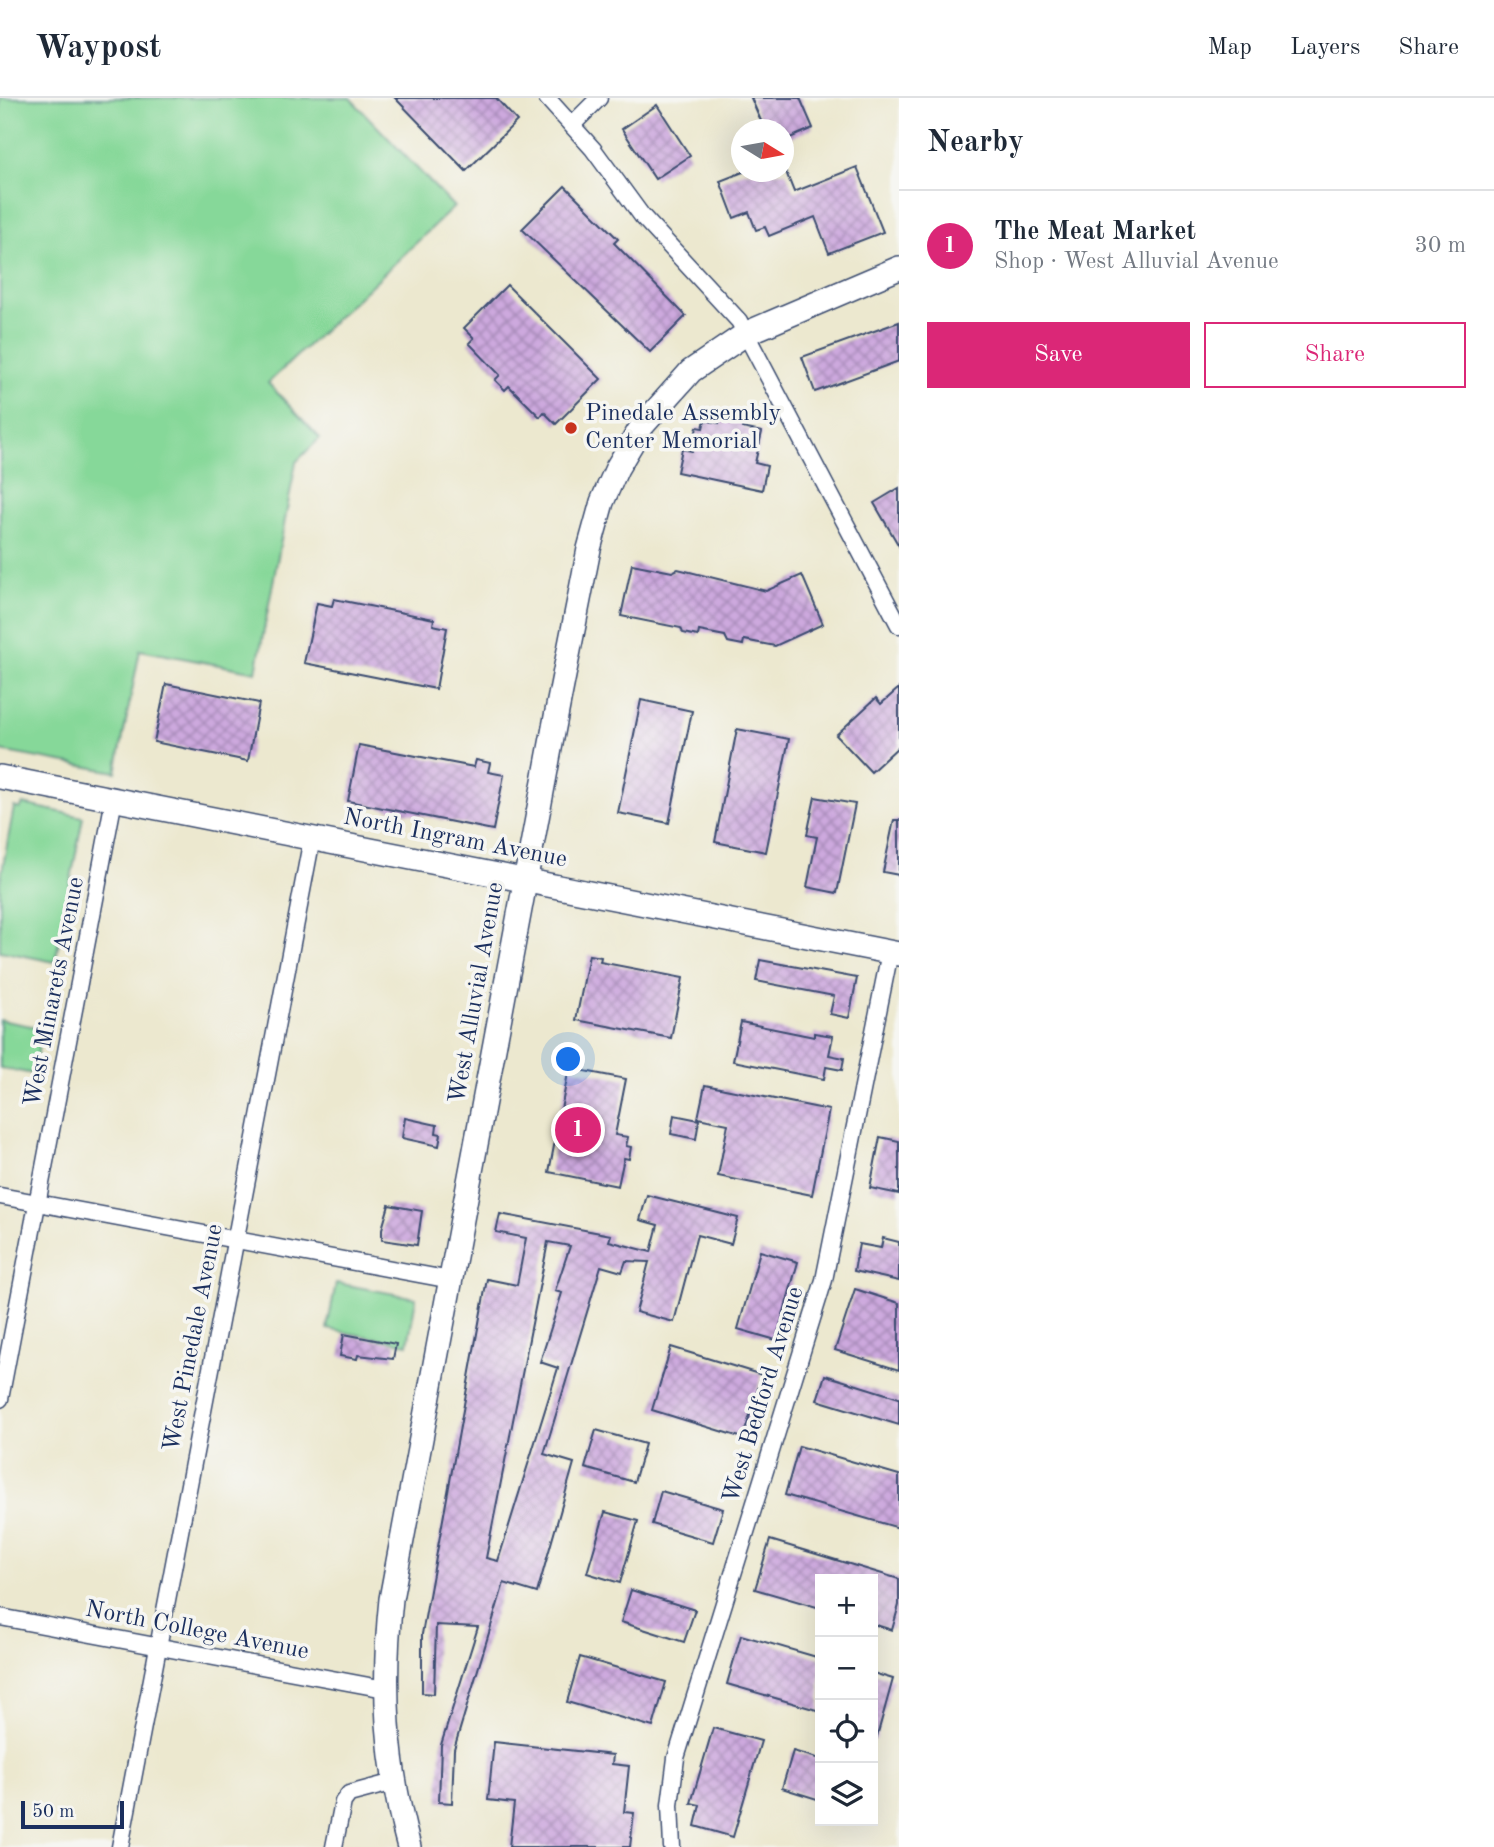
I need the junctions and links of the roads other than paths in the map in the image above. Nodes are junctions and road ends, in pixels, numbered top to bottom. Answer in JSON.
{"nodes":[{"id":1,"x":547,"y":98,"type":"edge"},
{"id":2,"x":599,"y":98,"type":"edge"},
{"id":3,"x":572,"y":125,"type":"junction"},
{"id":4,"x":899,"y":268,"type":"edge"},
{"id":5,"x":747,"y":333,"type":"junction"},
{"id":6,"x":899,"y":625,"type":"edge"},
{"id":7,"x":0,"y":776,"type":"edge"},
{"id":8,"x":114,"y":799,"type":"junction"},
{"id":9,"x":312,"y":838,"type":"junction"},
{"id":10,"x":525,"y":880,"type":"junction"},
{"id":11,"x":894,"y":953,"type":"edge"},
{"id":12,"x":0,"y":1196,"type":"edge"},
{"id":13,"x":37,"y":1203,"type":"junction"},
{"id":14,"x":236,"y":1240,"type":"junction"},
{"id":15,"x":450,"y":1280,"type":"junction"},
{"id":16,"x":0,"y":1399,"type":"edge"},
{"id":17,"x":0,"y":1617,"type":"edge"},
{"id":18,"x":158,"y":1647,"type":"junction"},
{"id":19,"x":385,"y":1689,"type":"junction"},
{"id":20,"x":394,"y":1782,"type":"junction"},
{"id":21,"x":120,"y":1847,"type":"edge"},
{"id":22,"x":334,"y":1847,"type":"edge"},
{"id":23,"x":409,"y":1847,"type":"edge"},
{"id":24,"x":672,"y":1847,"type":"edge"}],
"edges":[{"from":1,"to":3,"type":"street"},
{"from":2,"to":3,"type":"street"},
{"from":3,"to":5,"type":"street"},
{"from":4,"to":5,"type":"street","name":"West Alluvial Avenue"},
{"from":5,"to":6,"type":"street"},
{"from":5,"to":10,"type":"street","name":"West Alluvial Avenue"},
{"from":7,"to":8,"type":"street","name":"North Ingram Avenue"},
{"from":8,"to":9,"type":"street","name":"North Ingram Avenue"},
{"from":8,"to":13,"type":"street","name":"West Minarets Avenue"},
{"from":9,"to":10,"type":"street","name":"North Ingram Avenue"},
{"from":9,"to":14,"type":"street","name":"West Pinedale Avenue"},
{"from":10,"to":11,"type":"street","name":"North Ingram Avenue"},
{"from":10,"to":15,"type":"street","name":"West Alluvial Avenue"},
{"from":11,"to":24,"type":"street","name":"West Bedford Avenue"},
{"from":12,"to":13,"type":"street"},
{"from":13,"to":14,"type":"street"},
{"from":13,"to":16,"type":"street","name":"West Minarets Avenue"},
{"from":14,"to":15,"type":"street"},
{"from":14,"to":18,"type":"street","name":"West Pinedale Avenue"},
{"from":15,"to":19,"type":"street","name":"West Alluvial Avenue"},
{"from":17,"to":18,"type":"street","name":"North College Avenue"},
{"from":18,"to":19,"type":"street","name":"North College Avenue"},
{"from":18,"to":21,"type":"street","name":"West Pinedale Avenue"},
{"from":19,"to":20,"type":"street","name":"West Alluvial Avenue"},
{"from":20,"to":22,"type":"street"},
{"from":20,"to":23,"type":"street","name":"West Alluvial Avenue"}]}
